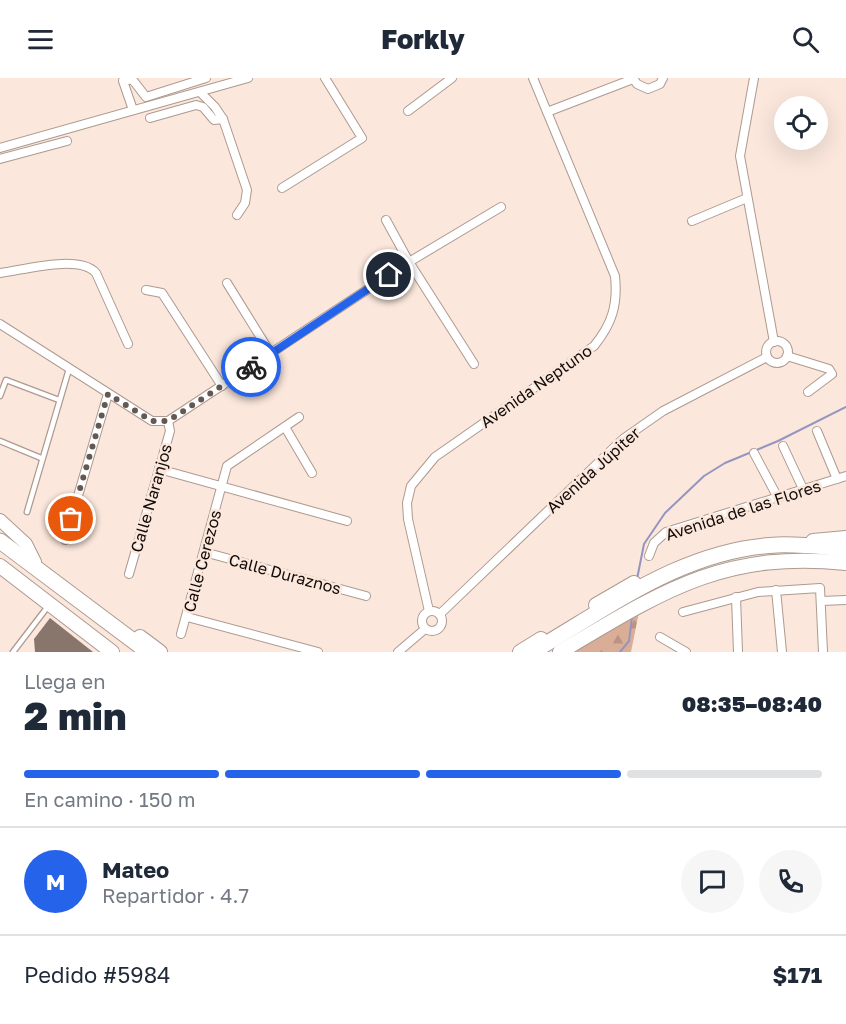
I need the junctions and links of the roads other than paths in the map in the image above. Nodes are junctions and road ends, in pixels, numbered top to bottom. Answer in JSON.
{"nodes":[{"id":1,"x":206,"y":78,"type":"edge"},
{"id":2,"x":248,"y":78,"type":"edge"},
{"id":3,"x":325,"y":78,"type":"edge"},
{"id":4,"x":452,"y":78,"type":"edge"},
{"id":5,"x":533,"y":78,"type":"edge"},
{"id":6,"x":633,"y":78,"type":"edge"},
{"id":7,"x":663,"y":78,"type":"edge"},
{"id":8,"x":754,"y":78,"type":"edge"},
{"id":9,"x":123,"y":79,"type":"edge"},
{"id":10,"x":201,"y":93,"type":"junction"},
{"id":11,"x":133,"y":110,"type":"junction"},
{"id":12,"x":408,"y":111,"type":"dead end"},
{"id":13,"x":547,"y":112,"type":"junction"},
{"id":14,"x":150,"y":118,"type":"dead end"},
{"id":15,"x":223,"y":119,"type":"junction"},
{"id":16,"x":67,"y":141,"type":"dead end"},
{"id":17,"x":0,"y":148,"type":"edge"},
{"id":18,"x":0,"y":159,"type":"edge"},
{"id":19,"x":282,"y":188,"type":"dead end"},
{"id":20,"x":747,"y":198,"type":"junction"},
{"id":21,"x":501,"y":207,"type":"dead end"},
{"id":22,"x":237,"y":215,"type":"dead end"},
{"id":23,"x":386,"y":220,"type":"dead end"},
{"id":24,"x":692,"y":221,"type":"dead end"},
{"id":25,"x":409,"y":262,"type":"junction"},
{"id":26,"x":0,"y":273,"type":"edge"},
{"id":27,"x":227,"y":283,"type":"dead end"},
{"id":28,"x":146,"y":290,"type":"dead end"},
{"id":29,"x":0,"y":324,"type":"edge"},
{"id":30,"x":774,"y":342,"type":"junction"},
{"id":31,"x":128,"y":344,"type":"dead end"},
{"id":32,"x":270,"y":354,"type":"junction"},
{"id":33,"x":787,"y":356,"type":"junction"},
{"id":34,"x":767,"y":357,"type":"junction"},
{"id":35,"x":474,"y":364,"type":"dead end"},
{"id":36,"x":69,"y":369,"type":"junction"},
{"id":37,"x":222,"y":386,"type":"junction"},
{"id":38,"x":808,"y":392,"type":"dead end"},
{"id":39,"x":108,"y":394,"type":"junction"},
{"id":40,"x":0,"y":396,"type":"edge"},
{"id":41,"x":59,"y":400,"type":"junction"},
{"id":42,"x":299,"y":417,"type":"dead end"},
{"id":43,"x":168,"y":421,"type":"junction"},
{"id":44,"x":285,"y":427,"type":"junction"},
{"id":45,"x":817,"y":431,"type":"dead end"},
{"id":46,"x":0,"y":441,"type":"edge"},
{"id":47,"x":783,"y":446,"type":"dead end"},
{"id":48,"x":754,"y":453,"type":"dead end"},
{"id":49,"x":41,"y":458,"type":"junction"},
{"id":50,"x":159,"y":469,"type":"junction"},
{"id":51,"x":312,"y":473,"type":"dead end"},
{"id":52,"x":846,"y":476,"type":"edge"},
{"id":53,"x":837,"y":479,"type":"junction"},
{"id":54,"x":222,"y":488,"type":"junction"},
{"id":55,"x":804,"y":491,"type":"junction"},
{"id":56,"x":778,"y":498,"type":"junction"},
{"id":57,"x":27,"y":512,"type":"dead end"},
{"id":58,"x":0,"y":519,"type":"edge"},
{"id":59,"x":346,"y":522,"type":"dead end"},
{"id":60,"x":0,"y":532,"type":"edge"},
{"id":61,"x":846,"y":538,"type":"edge"},
{"id":62,"x":65,"y":540,"type":"dead end"},
{"id":63,"x":0,"y":541,"type":"edge"},
{"id":64,"x":846,"y":549,"type":"edge"},
{"id":65,"x":0,"y":552,"type":"edge"},
{"id":66,"x":204,"y":552,"type":"junction"},
{"id":67,"x":649,"y":556,"type":"dead end"},
{"id":68,"x":846,"y":557,"type":"edge"},
{"id":69,"x":35,"y":562,"type":"junction"},
{"id":70,"x":846,"y":563,"type":"edge"},
{"id":71,"x":0,"y":566,"type":"edge"},
{"id":72,"x":129,"y":574,"type":"dead end"},
{"id":73,"x":645,"y":588,"type":"junction"},
{"id":74,"x":776,"y":590,"type":"junction"},
{"id":75,"x":366,"y":596,"type":"dead end"},
{"id":76,"x":736,"y":597,"type":"junction"},
{"id":77,"x":846,"y":600,"type":"edge"},
{"id":78,"x":821,"y":601,"type":"junction"},
{"id":79,"x":618,"y":603,"type":"junction"},
{"id":80,"x":50,"y":605,"type":"junction"},
{"id":81,"x":429,"y":611,"type":"junction"},
{"id":82,"x":683,"y":612,"type":"dead end"},
{"id":83,"x":440,"y":614,"type":"junction"},
{"id":84,"x":187,"y":617,"type":"junction"},
{"id":85,"x":425,"y":629,"type":"junction"},
{"id":86,"x":181,"y":634,"type":"dead end"},
{"id":87,"x":660,"y":637,"type":"dead end"},
{"id":88,"x":13,"y":652,"type":"edge"},
{"id":89,"x":110,"y":652,"type":"edge"},
{"id":90,"x":133,"y":652,"type":"edge"},
{"id":91,"x":148,"y":652,"type":"edge"},
{"id":92,"x":160,"y":652,"type":"edge"},
{"id":93,"x":318,"y":652,"type":"edge"},
{"id":94,"x":398,"y":652,"type":"edge"},
{"id":95,"x":520,"y":652,"type":"edge"},
{"id":96,"x":532,"y":652,"type":"edge"},
{"id":97,"x":544,"y":652,"type":"edge"},
{"id":98,"x":560,"y":652,"type":"edge"},
{"id":99,"x":686,"y":652,"type":"edge"},
{"id":100,"x":738,"y":652,"type":"edge"},
{"id":101,"x":782,"y":652,"type":"edge"},
{"id":102,"x":823,"y":652,"type":"edge"}],
"edges":[{"from":1,"to":9,"type":"street"},
{"from":2,"to":10,"type":"street"},
{"from":3,"to":19,"type":"street"},
{"from":4,"to":12,"type":"street"},
{"from":5,"to":13,"type":"street","name":"Avenida Neptuno"},
{"from":6,"to":7,"type":"street"},
{"from":6,"to":13,"type":"street"},
{"from":8,"to":20,"type":"street"},
{"from":9,"to":11,"type":"street"},
{"from":10,"to":11,"type":"street"},
{"from":10,"to":15,"type":"street"},
{"from":11,"to":17,"type":"street"},
{"from":13,"to":81,"type":"street","name":"Avenida Neptuno"},
{"from":14,"to":15,"type":"street"},
{"from":15,"to":22,"type":"street"},
{"from":16,"to":18,"type":"street"},
{"from":20,"to":24,"type":"street"},
{"from":20,"to":30,"type":"street"},
{"from":21,"to":25,"type":"street"},
{"from":23,"to":25,"type":"street"},
{"from":25,"to":32,"type":"street"},
{"from":25,"to":35,"type":"street"},
{"from":26,"to":31,"type":"street"},
{"from":27,"to":32,"type":"street"},
{"from":28,"to":37,"type":"street"},
{"from":29,"to":36,"type":"street"},
{"from":30,"to":33,"type":"street"},
{"from":30,"to":34,"type":"street"},
{"from":32,"to":37,"type":"street"},
{"from":33,"to":34,"type":"street","name":"Avenida Júpiter"},
{"from":33,"to":38,"type":"street"},
{"from":34,"to":83,"type":"street","name":"Avenida Júpiter"},
{"from":36,"to":39,"type":"street"},
{"from":36,"to":41,"type":"lane"},
{"from":37,"to":43,"type":"street"},
{"from":39,"to":43,"type":"street"},
{"from":39,"to":62,"type":"street"},
{"from":40,"to":41,"type":"lane"},
{"from":41,"to":49,"type":"lane"},
{"from":42,"to":44,"type":"street","name":"Calle Cerezos"},
{"from":43,"to":50,"type":"street","name":"Calle Naranjos"},
{"from":44,"to":51,"type":"street"},
{"from":44,"to":54,"type":"street","name":"Calle Cerezos"},
{"from":45,"to":53,"type":"street"},
{"from":46,"to":49,"type":"lane"},
{"from":47,"to":55,"type":"street"},
{"from":48,"to":56,"type":"street"},
{"from":49,"to":57,"type":"lane"},
{"from":50,"to":54,"type":"street"},
{"from":50,"to":72,"type":"street","name":"Calle Naranjos"},
{"from":52,"to":53,"type":"street","name":"Avenida de las Flores"},
{"from":53,"to":55,"type":"street","name":"Avenida de las Flores"},
{"from":54,"to":59,"type":"street"},
{"from":54,"to":66,"type":"street","name":"Calle Cerezos"},
{"from":55,"to":56,"type":"street","name":"Avenida de las Flores"},
{"from":56,"to":67,"type":"street","name":"Avenida de las Flores"},
{"from":58,"to":69,"type":"street"},
{"from":60,"to":69,"type":"main road"},
{"from":61,"to":73,"type":"main road"},
{"from":63,"to":91,"type":"highway"},
{"from":64,"to":73,"type":"highway"},
{"from":65,"to":90,"type":"highway"},
{"from":66,"to":75,"type":"street","name":"Calle Duraznos"},
{"from":66,"to":84,"type":"street","name":"Calle Cerezos"},
{"from":68,"to":73,"type":"highway"},
{"from":69,"to":92,"type":"main road"},
{"from":70,"to":73,"type":"main road"},
{"from":71,"to":80,"type":"main road"},
{"from":73,"to":79,"type":"highway"},
{"from":74,"to":76,"type":"street"},
{"from":74,"to":78,"type":"street"},
{"from":74,"to":101,"type":"street"},
{"from":76,"to":82,"type":"street"},
{"from":76,"to":100,"type":"street"},
{"from":77,"to":78,"type":"street"},
{"from":78,"to":102,"type":"street"},
{"from":79,"to":95,"type":"main road"},
{"from":79,"to":96,"type":"highway"},
{"from":79,"to":97,"type":"highway"},
{"from":79,"to":98,"type":"main road"},
{"from":80,"to":88,"type":"lane"},
{"from":80,"to":89,"type":"main road"},
{"from":81,"to":83,"type":"street"},
{"from":81,"to":85,"type":"street"},
{"from":83,"to":85,"type":"street"},
{"from":84,"to":86,"type":"street","name":"Calle Cerezos"},
{"from":84,"to":93,"type":"street"},
{"from":85,"to":94,"type":"street"},
{"from":87,"to":99,"type":"street"}]}
